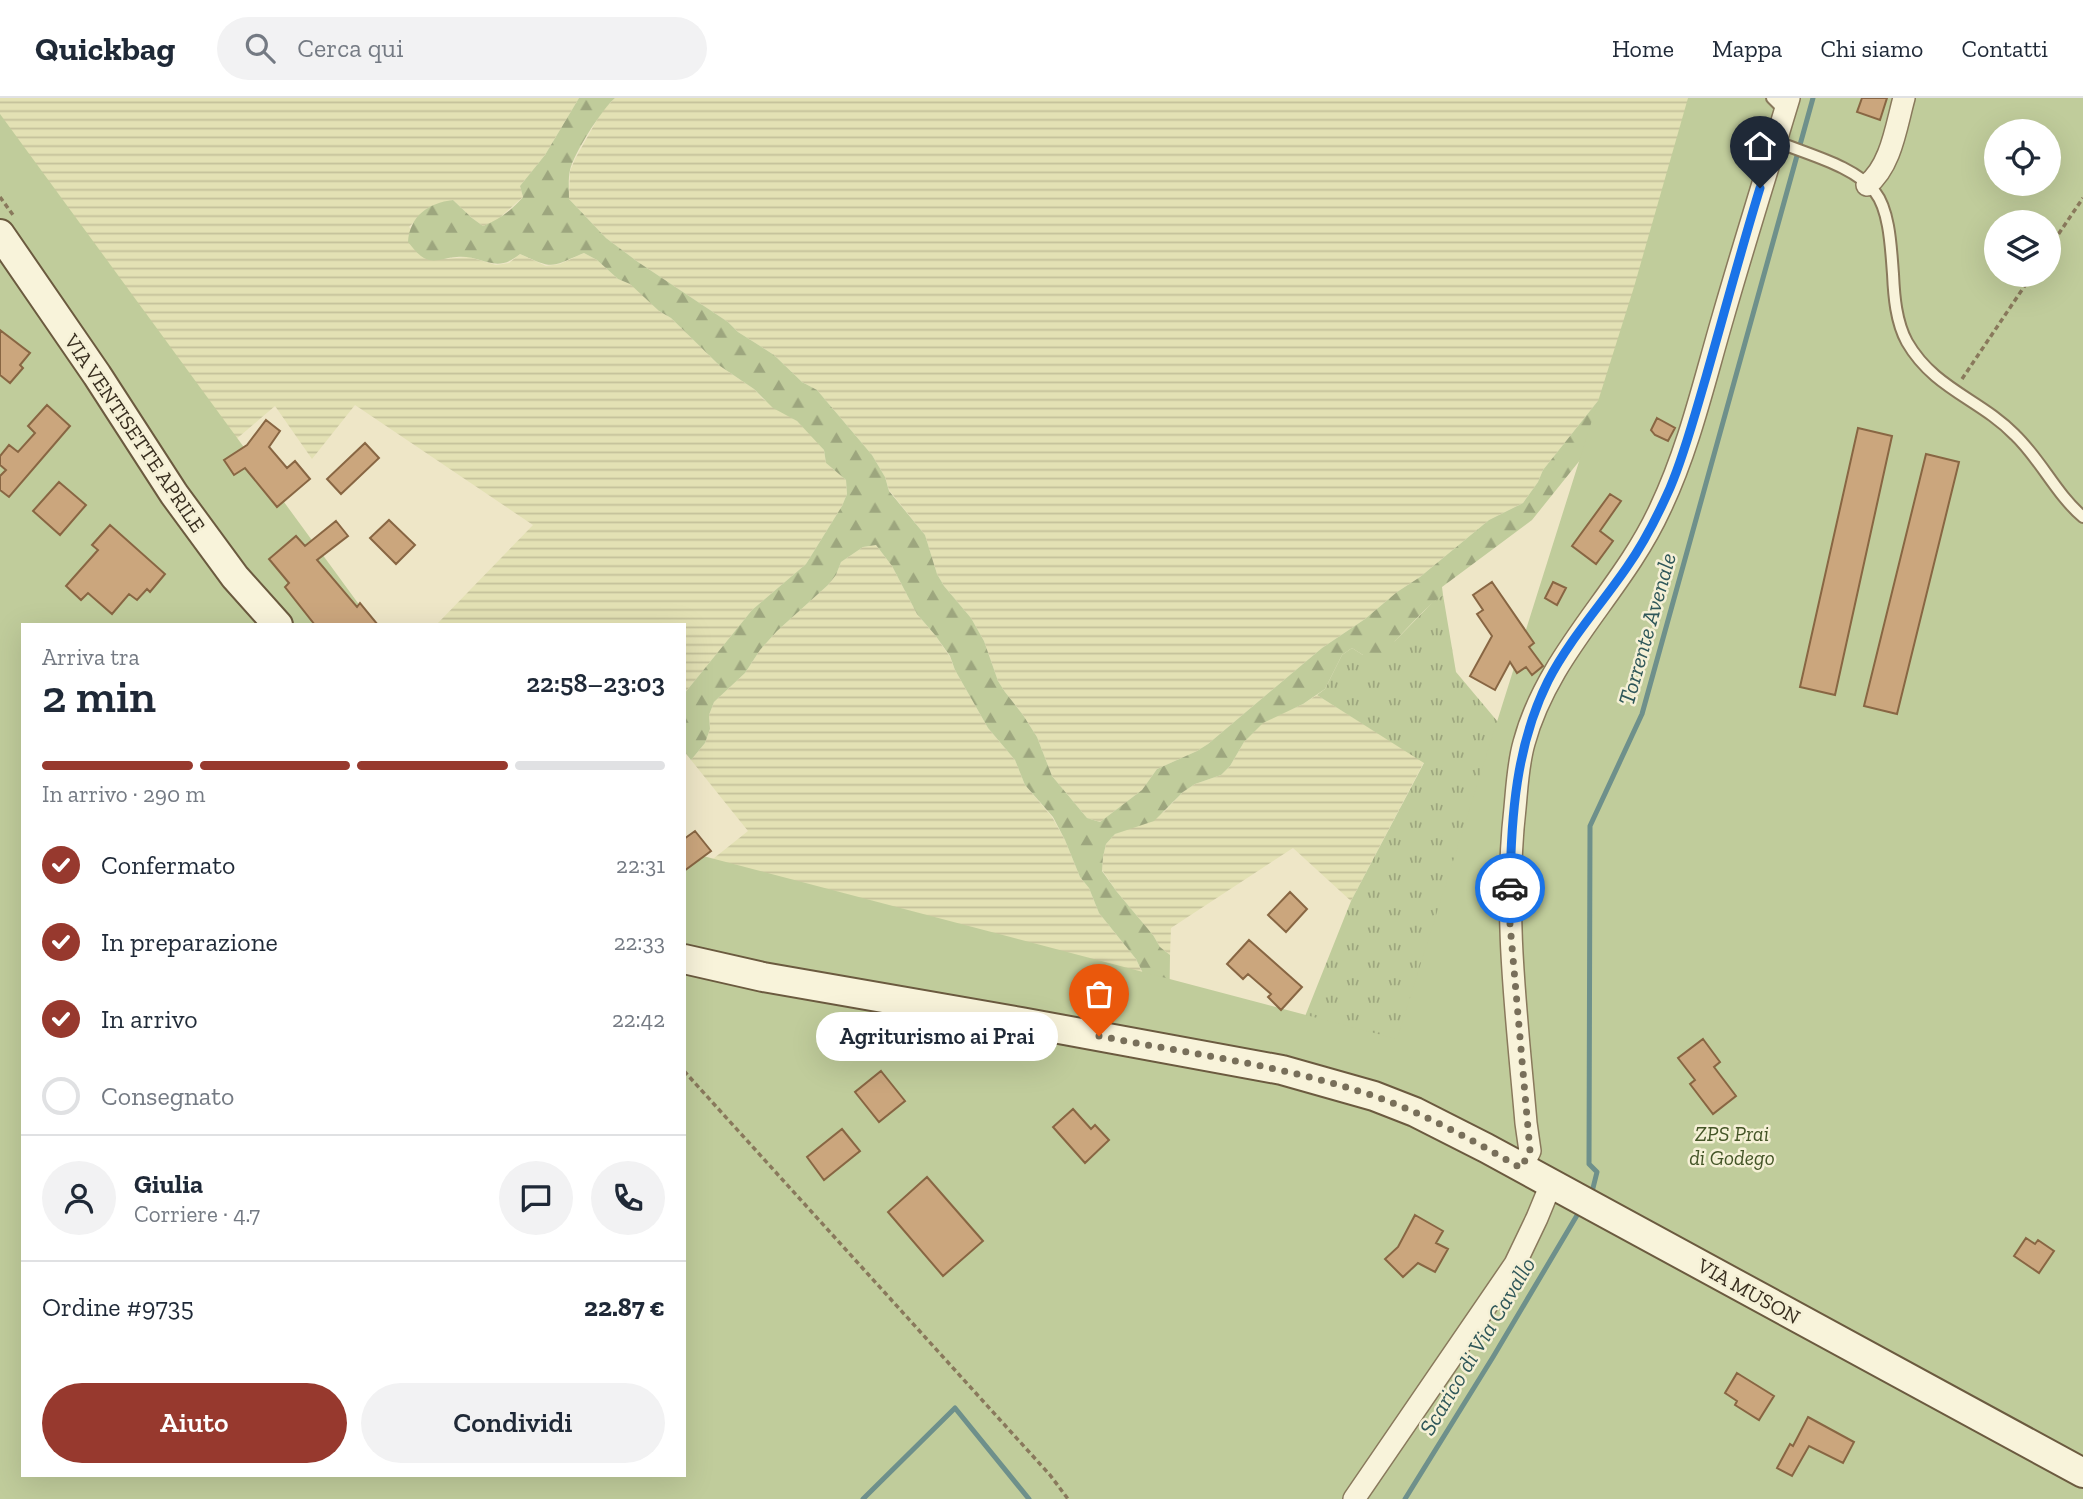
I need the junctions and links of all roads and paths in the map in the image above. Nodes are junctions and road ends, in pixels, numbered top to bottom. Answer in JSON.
{"nodes":[{"id":1,"x":1905,"y":98,"type":"edge"},
{"id":2,"x":1782,"y":102,"type":"edge"},
{"id":3,"x":1781,"y":143,"type":"junction"},
{"id":4,"x":1867,"y":185,"type":"junction"},
{"id":5,"x":2083,"y":198,"type":"edge"},
{"id":6,"x":2061,"y":230,"type":"edge"},
{"id":7,"x":0,"y":234,"type":"edge"},
{"id":8,"x":2024,"y":287,"type":"edge"},
{"id":9,"x":1950,"y":388,"type":"junction"},
{"id":10,"x":2083,"y":517,"type":"edge"},
{"id":11,"x":276,"y":623,"type":"edge"},
{"id":12,"x":686,"y":959,"type":"edge"},
{"id":13,"x":686,"y":1072,"type":"edge"},
{"id":14,"x":1521,"y":1168,"type":"junction"},
{"id":15,"x":1551,"y":1184,"type":"junction"},
{"id":16,"x":2083,"y":1473,"type":"edge"},
{"id":17,"x":1068,"y":1499,"type":"edge"},
{"id":18,"x":1354,"y":1499,"type":"edge"}],
"edges":[{"from":1,"to":4,"type":"street"},
{"from":2,"to":3,"type":"street"},
{"from":3,"to":4,"type":"lane"},
{"from":3,"to":14,"type":"street"},
{"from":4,"to":9,"type":"lane"},
{"from":5,"to":6,"type":"path"},
{"from":7,"to":11,"type":"main road","name":"VIA VENTISETTE APRILE"},
{"from":8,"to":9,"type":"path"},
{"from":9,"to":10,"type":"lane"},
{"from":12,"to":14,"type":"main road","name":"VIA MUSON"},
{"from":13,"to":17,"type":"path"},
{"from":14,"to":15,"type":"main road","name":"VIA MUSON"},
{"from":15,"to":16,"type":"main road","name":"VIA MUSON"},
{"from":15,"to":18,"type":"street"}]}
